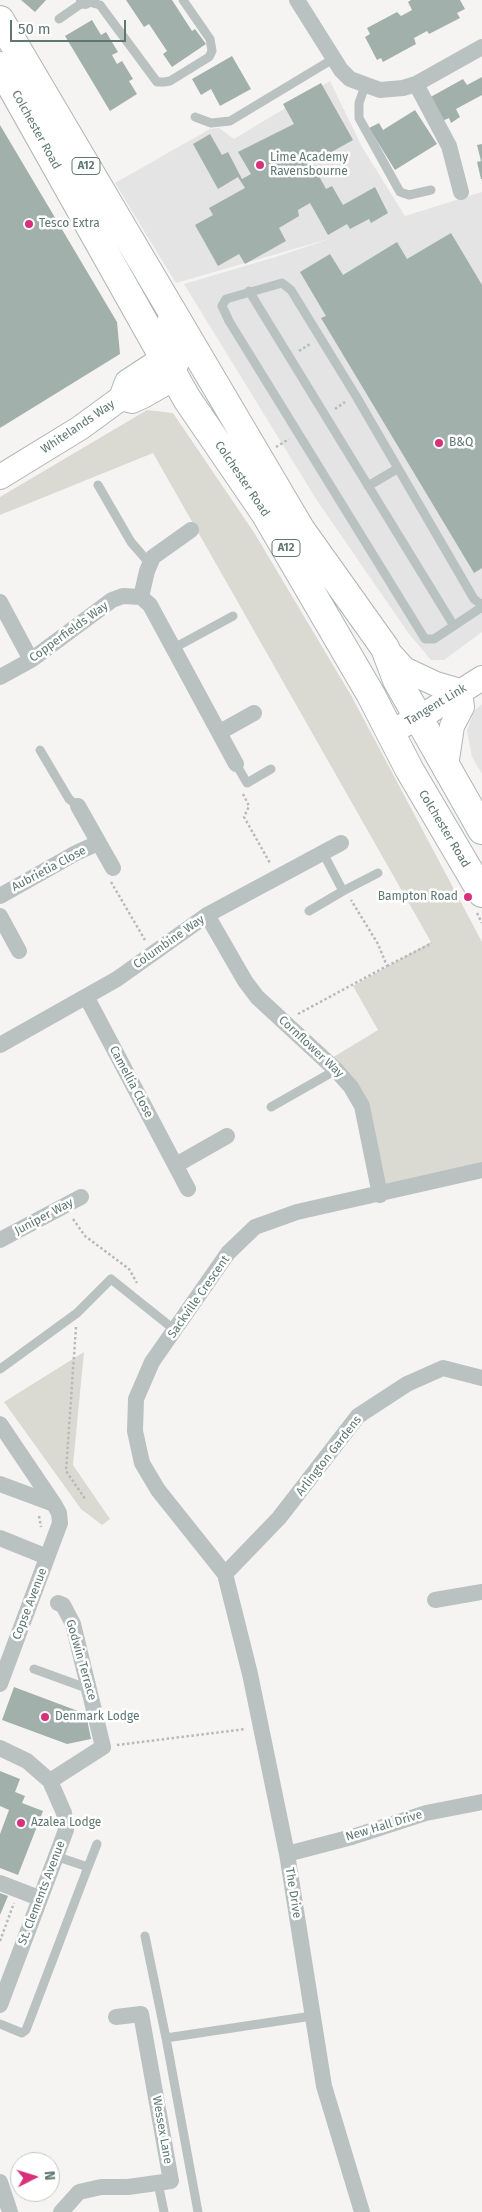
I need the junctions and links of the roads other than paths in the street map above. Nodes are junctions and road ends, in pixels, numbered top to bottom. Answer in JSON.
{"nodes":[{"id":1,"x":85,"y":0,"type":"edge"},
{"id":2,"x":183,"y":0,"type":"edge"},
{"id":3,"x":297,"y":0,"type":"edge"},
{"id":4,"x":59,"y":19,"type":"dead end"},
{"id":5,"x":0,"y":20,"type":"edge"},
{"id":6,"x":482,"y":47,"type":"edge"},
{"id":7,"x":333,"y":59,"type":"junction"},
{"id":8,"x":0,"y":66,"type":"edge"},
{"id":9,"x":416,"y":84,"type":"junction"},
{"id":10,"x":365,"y":86,"type":"junction"},
{"id":11,"x":195,"y":117,"type":"dead end"},
{"id":12,"x":431,"y":190,"type":"dead end"},
{"id":13,"x":461,"y":192,"type":"dead end"},
{"id":14,"x":249,"y":291,"type":"junction"},
{"id":15,"x":173,"y":311,"type":"junction"},
{"id":16,"x":172,"y":370,"type":"junction"},
{"id":17,"x":209,"y":372,"type":"junction"},
{"id":18,"x":397,"y":469,"type":"junction"},
{"id":19,"x":0,"y":477,"type":"edge"},
{"id":20,"x":98,"y":485,"type":"dead end"},
{"id":21,"x":368,"y":486,"type":"junction"},
{"id":22,"x":191,"y":530,"type":"dead end"},
{"id":23,"x":150,"y":564,"type":"junction"},
{"id":24,"x":141,"y":597,"type":"junction"},
{"id":25,"x":0,"y":602,"type":"edge"},
{"id":26,"x":482,"y":606,"type":"edge"},
{"id":27,"x":233,"y":616,"type":"dead end"},
{"id":28,"x":454,"y":626,"type":"junction"},
{"id":29,"x":174,"y":648,"type":"junction"},
{"id":30,"x":384,"y":648,"type":"junction"},
{"id":31,"x":31,"y":660,"type":"junction"},
{"id":32,"x":0,"y":677,"type":"edge"},
{"id":33,"x":482,"y":678,"type":"edge"},
{"id":34,"x":460,"y":691,"type":"junction"},
{"id":35,"x":254,"y":713,"type":"dead end"},
{"id":36,"x":419,"y":717,"type":"junction"},
{"id":37,"x":220,"y":732,"type":"junction"},
{"id":38,"x":389,"y":733,"type":"junction"},
{"id":39,"x":40,"y":750,"type":"dead end"},
{"id":40,"x":236,"y":764,"type":"joint"},
{"id":41,"x":446,"y":766,"type":"junction"},
{"id":42,"x":271,"y":770,"type":"dead end"},
{"id":43,"x":78,"y":806,"type":"joint"},
{"id":44,"x":482,"y":830,"type":"edge"},
{"id":45,"x":98,"y":843,"type":"junction"},
{"id":46,"x":341,"y":843,"type":"dead end"},
{"id":47,"x":323,"y":853,"type":"junction"},
{"id":48,"x":113,"y":868,"type":"road end"},
{"id":49,"x":378,"y":873,"type":"dead end"},
{"id":50,"x":343,"y":891,"type":"junction"},
{"id":51,"x":482,"y":893,"type":"edge"},
{"id":52,"x":0,"y":896,"type":"edge"},
{"id":53,"x":309,"y":911,"type":"dead end"},
{"id":54,"x":207,"y":915,"type":"junction"},
{"id":55,"x":0,"y":916,"type":"edge"},
{"id":56,"x":19,"y":951,"type":"dead end"},
{"id":57,"x":87,"y":998,"type":"junction"},
{"id":58,"x":0,"y":1046,"type":"edge"},
{"id":59,"x":336,"y":1070,"type":"junction"},
{"id":60,"x":271,"y":1108,"type":"dead end"},
{"id":61,"x":227,"y":1136,"type":"dead end"},
{"id":62,"x":176,"y":1165,"type":"junction"},
{"id":63,"x":482,"y":1170,"type":"edge"},
{"id":64,"x":188,"y":1189,"type":"dead end"},
{"id":65,"x":380,"y":1195,"type":"junction"},
{"id":66,"x":81,"y":1197,"type":"dead end"},
{"id":67,"x":2,"y":1234,"type":"edge"},
{"id":68,"x":176,"y":1331,"type":"junction"},
{"id":69,"x":0,"y":1369,"type":"edge"},
{"id":70,"x":482,"y":1378,"type":"edge"},
{"id":71,"x":0,"y":1424,"type":"edge"},
{"id":72,"x":0,"y":1484,"type":"edge"},
{"id":73,"x":54,"y":1504,"type":"junction"},
{"id":74,"x":0,"y":1538,"type":"edge"},
{"id":75,"x":47,"y":1557,"type":"junction"},
{"id":76,"x":225,"y":1574,"type":"junction"},
{"id":77,"x":482,"y":1592,"type":"edge"},
{"id":78,"x":436,"y":1600,"type":"dead end"},
{"id":79,"x":58,"y":1603,"type":"dead end"},
{"id":80,"x":6,"y":1650,"type":"edge"},
{"id":81,"x":34,"y":1669,"type":"dead end"},
{"id":82,"x":0,"y":1684,"type":"edge"},
{"id":83,"x":90,"y":1689,"type":"junction"},
{"id":84,"x":0,"y":1748,"type":"edge"},
{"id":85,"x":50,"y":1781,"type":"junction"},
{"id":86,"x":482,"y":1802,"type":"edge"},
{"id":87,"x":97,"y":1844,"type":"dead end"},
{"id":88,"x":287,"y":1854,"type":"junction"},
{"id":89,"x":55,"y":1856,"type":"junction"},
{"id":90,"x":88,"y":1868,"type":"junction"},
{"id":91,"x":0,"y":1883,"type":"edge"},
{"id":92,"x":39,"y":1898,"type":"junction"},
{"id":93,"x":145,"y":1936,"type":"dead end"},
{"id":94,"x":0,"y":2005,"type":"edge"},
{"id":95,"x":312,"y":2016,"type":"junction"},
{"id":96,"x":116,"y":2017,"type":"dead end"},
{"id":97,"x":0,"y":2024,"type":"edge"},
{"id":98,"x":166,"y":2038,"type":"junction"},
{"id":99,"x":0,"y":2182,"type":"edge"},
{"id":100,"x":158,"y":2183,"type":"junction"},
{"id":101,"x":10,"y":2212,"type":"edge"},
{"id":102,"x":61,"y":2212,"type":"edge"},
{"id":103,"x":164,"y":2212,"type":"edge"},
{"id":104,"x":198,"y":2212,"type":"edge"},
{"id":105,"x":362,"y":2212,"type":"edge"}],
"edges":[{"from":1,"to":2,"type":"lane"},
{"from":1,"to":4,"type":"lane"},
{"from":3,"to":7,"type":"street"},
{"from":5,"to":15,"type":"highway","name":"Colchester Road","number":"A12"},
{"from":6,"to":9,"type":"street"},
{"from":7,"to":10,"type":"street"},
{"from":7,"to":11,"type":"lane"},
{"from":8,"to":16,"type":"highway","name":"Colchester Road","number":"A12"},
{"from":9,"to":10,"type":"street"},
{"from":9,"to":13,"type":"street"},
{"from":10,"to":12,"type":"lane"},
{"from":14,"to":18,"type":"lane"},
{"from":14,"to":21,"type":"lane"},
{"from":14,"to":28,"type":"lane"},
{"from":15,"to":16,"type":"street"},
{"from":15,"to":17,"type":"highway","name":"Colchester Road","number":"A12"},
{"from":16,"to":17,"type":"highway"},
{"from":16,"to":19,"type":"street","name":"Whitelands Way"},
{"from":16,"to":38,"type":"highway","name":"Colchester Road","number":"A12"},
{"from":17,"to":30,"type":"highway","name":"Colchester Road","number":"A12"},
{"from":18,"to":21,"type":"lane"},
{"from":18,"to":26,"type":"lane"},
{"from":20,"to":23,"type":"lane"},
{"from":21,"to":28,"type":"lane"},
{"from":22,"to":23,"type":"street"},
{"from":23,"to":24,"type":"street"},
{"from":24,"to":29,"type":"street"},
{"from":24,"to":31,"type":"street","name":"Copperfields Way"},
{"from":25,"to":31,"type":"street"},
{"from":26,"to":28,"type":"lane"},
{"from":27,"to":29,"type":"lane"},
{"from":29,"to":37,"type":"street"},
{"from":30,"to":34,"type":"street"},
{"from":30,"to":36,"type":"highway","name":"Colchester Road","number":"A12"},
{"from":31,"to":32,"type":"street","name":"Copperfields Way"},
{"from":33,"to":34,"type":"street","name":"Tangent Link"},
{"from":34,"to":36,"type":"street","name":"Tangent Link"},
{"from":34,"to":41,"type":"street"},
{"from":35,"to":37,"type":"street"},
{"from":36,"to":38,"type":"street","name":"Tangent Link"},
{"from":36,"to":41,"type":"highway","name":"Colchester Road","number":"A12"},
{"from":37,"to":40,"type":"street"},
{"from":38,"to":51,"type":"highway","name":"Colchester Road","number":"A12"},
{"from":39,"to":43,"type":"lane"},
{"from":40,"to":42,"type":"lane"},
{"from":41,"to":44,"type":"highway","name":"Colchester Road","number":"A12"},
{"from":43,"to":45,"type":"street"},
{"from":45,"to":48,"type":"street"},
{"from":45,"to":52,"type":"street","name":"Aubrietia Close"},
{"from":46,"to":47,"type":"street","name":"Columbine Way"},
{"from":47,"to":50,"type":"lane"},
{"from":47,"to":54,"type":"street","name":"Columbine Way"},
{"from":49,"to":50,"type":"lane"},
{"from":50,"to":53,"type":"lane"},
{"from":54,"to":57,"type":"street","name":"Columbine Way"},
{"from":54,"to":59,"type":"street","name":"Cornflower Way"},
{"from":55,"to":56,"type":"street"},
{"from":57,"to":58,"type":"street","name":"Columbine Way"},
{"from":57,"to":62,"type":"street","name":"Camellia Close"},
{"from":59,"to":60,"type":"lane"},
{"from":59,"to":65,"type":"street","name":"Cornflower Way"},
{"from":61,"to":62,"type":"street"},
{"from":62,"to":64,"type":"street","name":"Camellia Close"},
{"from":63,"to":65,"type":"street","name":"Sackville Crescent"},
{"from":65,"to":68,"type":"street","name":"Sackville Crescent"},
{"from":66,"to":67,"type":"street","name":"Juniper Way"},
{"from":68,"to":69,"type":"lane"},
{"from":68,"to":76,"type":"street","name":"Sackville Crescent"},
{"from":70,"to":76,"type":"street","name":"Arlington Gardens"},
{"from":71,"to":73,"type":"street"},
{"from":72,"to":73,"type":"street"},
{"from":73,"to":75,"type":"street","name":"Copse Avenue"},
{"from":74,"to":75,"type":"street"},
{"from":75,"to":80,"type":"street","name":"Copse Avenue"},
{"from":76,"to":88,"type":"street","name":"The Drive"},
{"from":77,"to":78,"type":"street"},
{"from":79,"to":83,"type":"street","name":"Godwin Terrace"},
{"from":80,"to":82,"type":"street","name":"Copse Avenue"},
{"from":81,"to":83,"type":"lane"},
{"from":83,"to":85,"type":"street","name":"Godwin Terrace"},
{"from":84,"to":85,"type":"street","name":"St. Clements Avenue"},
{"from":85,"to":89,"type":"street","name":"St. Clements Avenue"},
{"from":86,"to":88,"type":"street","name":"New Hall Drive"},
{"from":87,"to":90,"type":"lane"},
{"from":88,"to":95,"type":"street","name":"The Drive"},
{"from":89,"to":90,"type":"lane"},
{"from":89,"to":92,"type":"street","name":"St. Clements Avenue"},
{"from":90,"to":97,"type":"lane"},
{"from":91,"to":92,"type":"street"},
{"from":92,"to":94,"type":"street","name":"St. Clements Avenue"},
{"from":93,"to":98,"type":"lane"},
{"from":95,"to":98,"type":"lane"},
{"from":95,"to":105,"type":"street","name":"The Drive"},
{"from":96,"to":100,"type":"street","name":"Wessex Lane"},
{"from":98,"to":104,"type":"lane"},
{"from":99,"to":101,"type":"street"},
{"from":100,"to":102,"type":"street","name":"Wessex Lane"},
{"from":100,"to":103,"type":"lane"}]}
